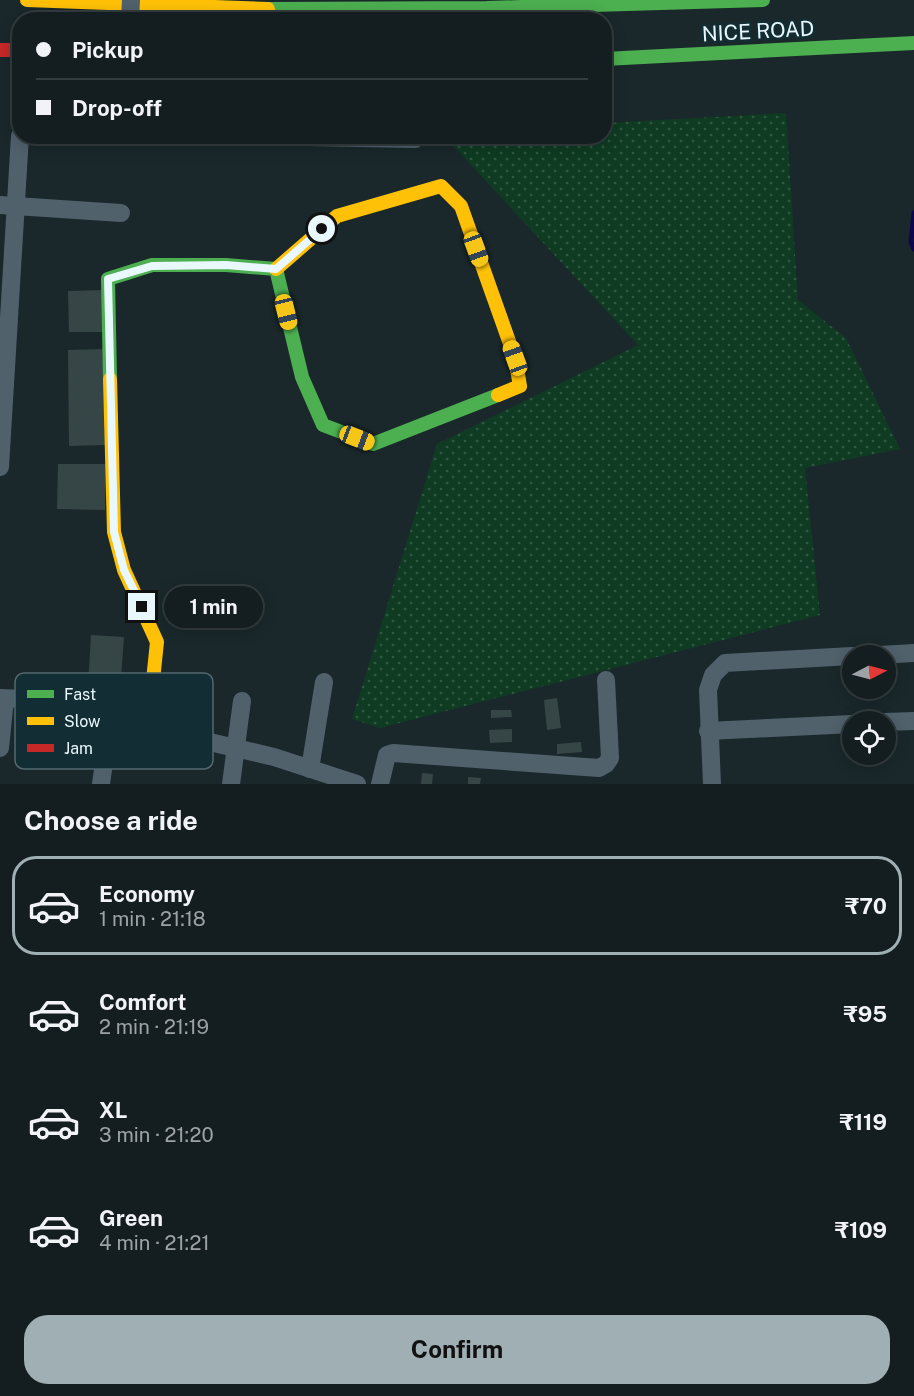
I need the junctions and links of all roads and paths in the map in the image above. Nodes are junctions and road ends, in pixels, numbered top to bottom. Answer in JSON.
{"nodes":[{"id":1,"x":27,"y":0,"type":"edge"},
{"id":2,"x":763,"y":0,"type":"edge"},
{"id":3,"x":912,"y":43,"type":"edge"},
{"id":4,"x":612,"y":59,"type":"edge"},
{"id":5,"x":18,"y":144,"type":"edge"},
{"id":6,"x":7,"y":205,"type":"edge"},
{"id":7,"x":121,"y":213,"type":"dead end"},
{"id":8,"x":276,"y":269,"type":"junction"},
{"id":9,"x":5,"y":288,"type":"edge"},
{"id":10,"x":3,"y":350,"type":"edge"},
{"id":11,"x":1,"y":418,"type":"edge"},
{"id":12,"x":0,"y":467,"type":"edge"},
{"id":13,"x":914,"y":653,"type":"edge"},
{"id":14,"x":896,"y":654,"type":"edge"},
{"id":15,"x":842,"y":657,"type":"edge"},
{"id":16,"x":154,"y":673,"type":"edge"},
{"id":17,"x":606,"y":680,"type":"dead end"},
{"id":18,"x":324,"y":682,"type":"dead end"},
{"id":19,"x":3,"y":699,"type":"edge"},
{"id":20,"x":242,"y":701,"type":"dead end"},
{"id":21,"x":914,"y":721,"type":"edge"},
{"id":22,"x":896,"y":722,"type":"edge"},
{"id":23,"x":842,"y":724,"type":"edge"},
{"id":24,"x":708,"y":730,"type":"junction"},
{"id":25,"x":213,"y":743,"type":"edge"},
{"id":26,"x":0,"y":748,"type":"edge"},
{"id":27,"x":236,"y":748,"type":"junction"},
{"id":28,"x":103,"y":769,"type":"edge"},
{"id":29,"x":310,"y":769,"type":"junction"},
{"id":30,"x":101,"y":784,"type":"edge"},
{"id":31,"x":231,"y":784,"type":"edge"},
{"id":32,"x":357,"y":784,"type":"edge"},
{"id":33,"x":380,"y":784,"type":"edge"},
{"id":34,"x":712,"y":784,"type":"edge"}],
"edges":[{"from":1,"to":2,"type":"main road","name":"NICE ROAD"},
{"from":3,"to":4,"type":"main road","name":"NICE ROAD"},
{"from":5,"to":6,"type":"street"},
{"from":6,"to":7,"type":"street"},
{"from":6,"to":9,"type":"street"},
{"from":8,"to":8,"type":"main road"},
{"from":8,"to":16,"type":"main road"},
{"from":9,"to":10,"type":"street"},
{"from":10,"to":11,"type":"street"},
{"from":11,"to":12,"type":"street"},
{"from":13,"to":14,"type":"street"},
{"from":15,"to":24,"type":"street"},
{"from":17,"to":33,"type":"street"},
{"from":18,"to":29,"type":"street"},
{"from":19,"to":26,"type":"street"},
{"from":20,"to":27,"type":"street"},
{"from":21,"to":22,"type":"street"},
{"from":23,"to":24,"type":"street"},
{"from":24,"to":34,"type":"street"},
{"from":25,"to":27,"type":"street"},
{"from":27,"to":29,"type":"street"},
{"from":27,"to":31,"type":"street"},
{"from":28,"to":30,"type":"street"},
{"from":29,"to":32,"type":"street"}]}
